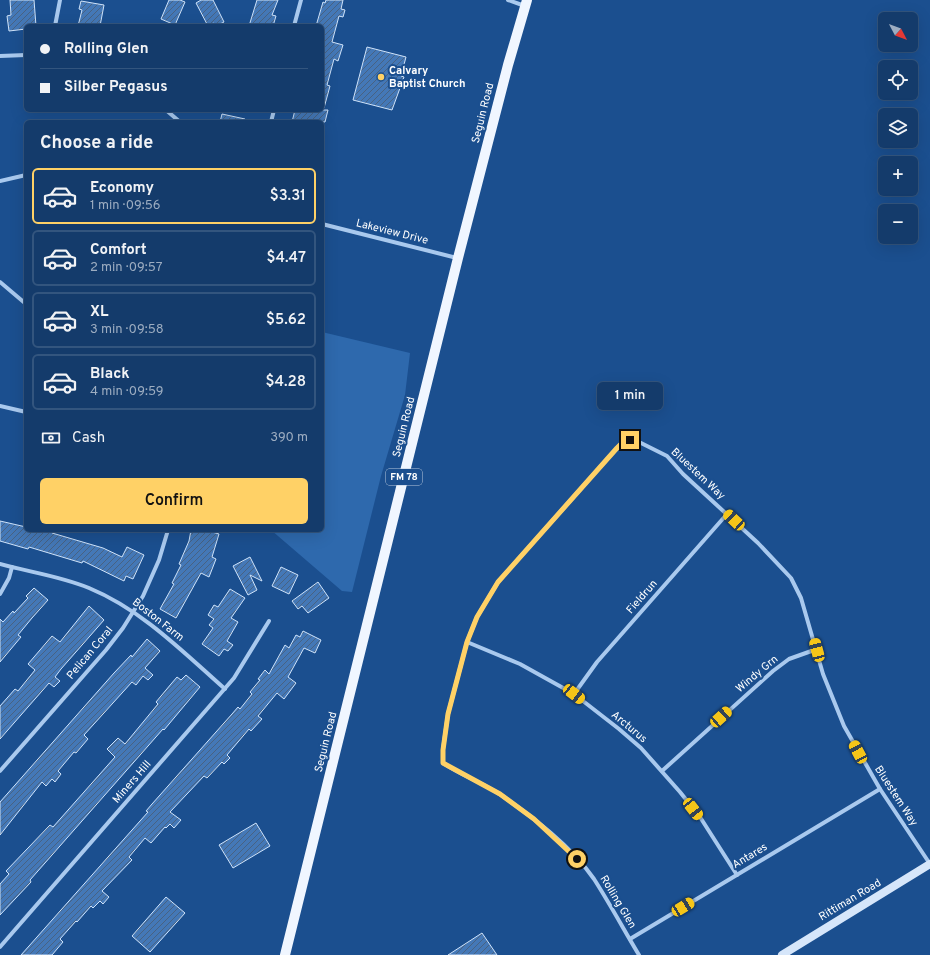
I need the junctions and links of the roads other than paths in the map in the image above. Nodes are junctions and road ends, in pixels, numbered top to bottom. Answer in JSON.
{"nodes":[{"id":1,"x":60,"y":0,"type":"edge"},
{"id":2,"x":300,"y":0,"type":"edge"},
{"id":3,"x":508,"y":0,"type":"edge"},
{"id":4,"x":526,"y":3,"type":"edge"},
{"id":5,"x":55,"y":24,"type":"edge"},
{"id":6,"x":294,"y":24,"type":"edge"},
{"id":7,"x":0,"y":56,"type":"edge"},
{"id":8,"x":24,"y":56,"type":"edge"},
{"id":9,"x":168,"y":112,"type":"edge"},
{"id":10,"x":178,"y":120,"type":"edge"},
{"id":11,"x":24,"y":175,"type":"edge"},
{"id":12,"x":0,"y":181,"type":"edge"},
{"id":13,"x":324,"y":224,"type":"edge"},
{"id":14,"x":458,"y":258,"type":"junction"},
{"id":15,"x":0,"y":282,"type":"edge"},
{"id":16,"x":24,"y":302,"type":"edge"},
{"id":17,"x":0,"y":406,"type":"edge"},
{"id":18,"x":24,"y":412,"type":"edge"},
{"id":19,"x":727,"y":514,"type":"junction"},
{"id":20,"x":167,"y":532,"type":"edge"},
{"id":21,"x":0,"y":564,"type":"edge"},
{"id":22,"x":12,"y":567,"type":"junction"},
{"id":23,"x":0,"y":594,"type":"edge"},
{"id":24,"x":134,"y":611,"type":"junction"},
{"id":25,"x":269,"y":621,"type":"dead end"},
{"id":26,"x":467,"y":642,"type":"junction"},
{"id":27,"x":817,"y":650,"type":"junction"},
{"id":28,"x":225,"y":689,"type":"junction"},
{"id":29,"x":574,"y":694,"type":"junction"},
{"id":30,"x":0,"y":771,"type":"edge"},
{"id":31,"x":662,"y":771,"type":"junction"},
{"id":32,"x":880,"y":789,"type":"junction"},
{"id":33,"x":930,"y":864,"type":"edge"},
{"id":34,"x":737,"y":875,"type":"junction"},
{"id":35,"x":630,"y":939,"type":"junction"},
{"id":36,"x":0,"y":947,"type":"edge"},
{"id":37,"x":286,"y":955,"type":"edge"},
{"id":38,"x":639,"y":955,"type":"edge"},
{"id":39,"x":782,"y":955,"type":"edge"}],
"edges":[{"from":1,"to":5,"type":"street"},
{"from":2,"to":6,"type":"street"},
{"from":3,"to":4,"type":"street"},
{"from":4,"to":14,"type":"main road","name":"Seguin Road","number":"FM 78"},
{"from":7,"to":8,"type":"street"},
{"from":9,"to":10,"type":"street"},
{"from":11,"to":12,"type":"street"},
{"from":13,"to":14,"type":"street","name":"Lakeview Drive"},
{"from":14,"to":37,"type":"main road","name":"Seguin Road","number":"FM 78"},
{"from":15,"to":16,"type":"street"},
{"from":17,"to":18,"type":"street"},
{"from":19,"to":26,"type":"street","name":"Bluestem Way"},
{"from":19,"to":27,"type":"street","name":"Bluestem Way"},
{"from":19,"to":29,"type":"street","name":"Fieldrun"},
{"from":20,"to":24,"type":"street","name":"Pelican Coral"},
{"from":21,"to":22,"type":"street","name":"Boston Farm"},
{"from":22,"to":23,"type":"street"},
{"from":22,"to":24,"type":"street","name":"Boston Farm"},
{"from":24,"to":28,"type":"street","name":"Boston Farm"},
{"from":24,"to":30,"type":"street","name":"Pelican Coral"},
{"from":25,"to":28,"type":"street","name":"Miners Hill"},
{"from":26,"to":29,"type":"street","name":"Arcturus"},
{"from":26,"to":35,"type":"street","name":"Rolling Glen"},
{"from":27,"to":31,"type":"street","name":"Windy Grn"},
{"from":27,"to":32,"type":"street","name":"Bluestem Way"},
{"from":28,"to":36,"type":"street","name":"Miners Hill"},
{"from":29,"to":31,"type":"street","name":"Arcturus"},
{"from":31,"to":34,"type":"street","name":"Arcturus"},
{"from":32,"to":33,"type":"street","name":"Bluestem Way"},
{"from":32,"to":34,"type":"street","name":"Antares"},
{"from":33,"to":39,"type":"main road","name":"Rittiman Road"},
{"from":34,"to":35,"type":"street","name":"Antares"},
{"from":35,"to":38,"type":"street","name":"Rolling Glen"}]}
